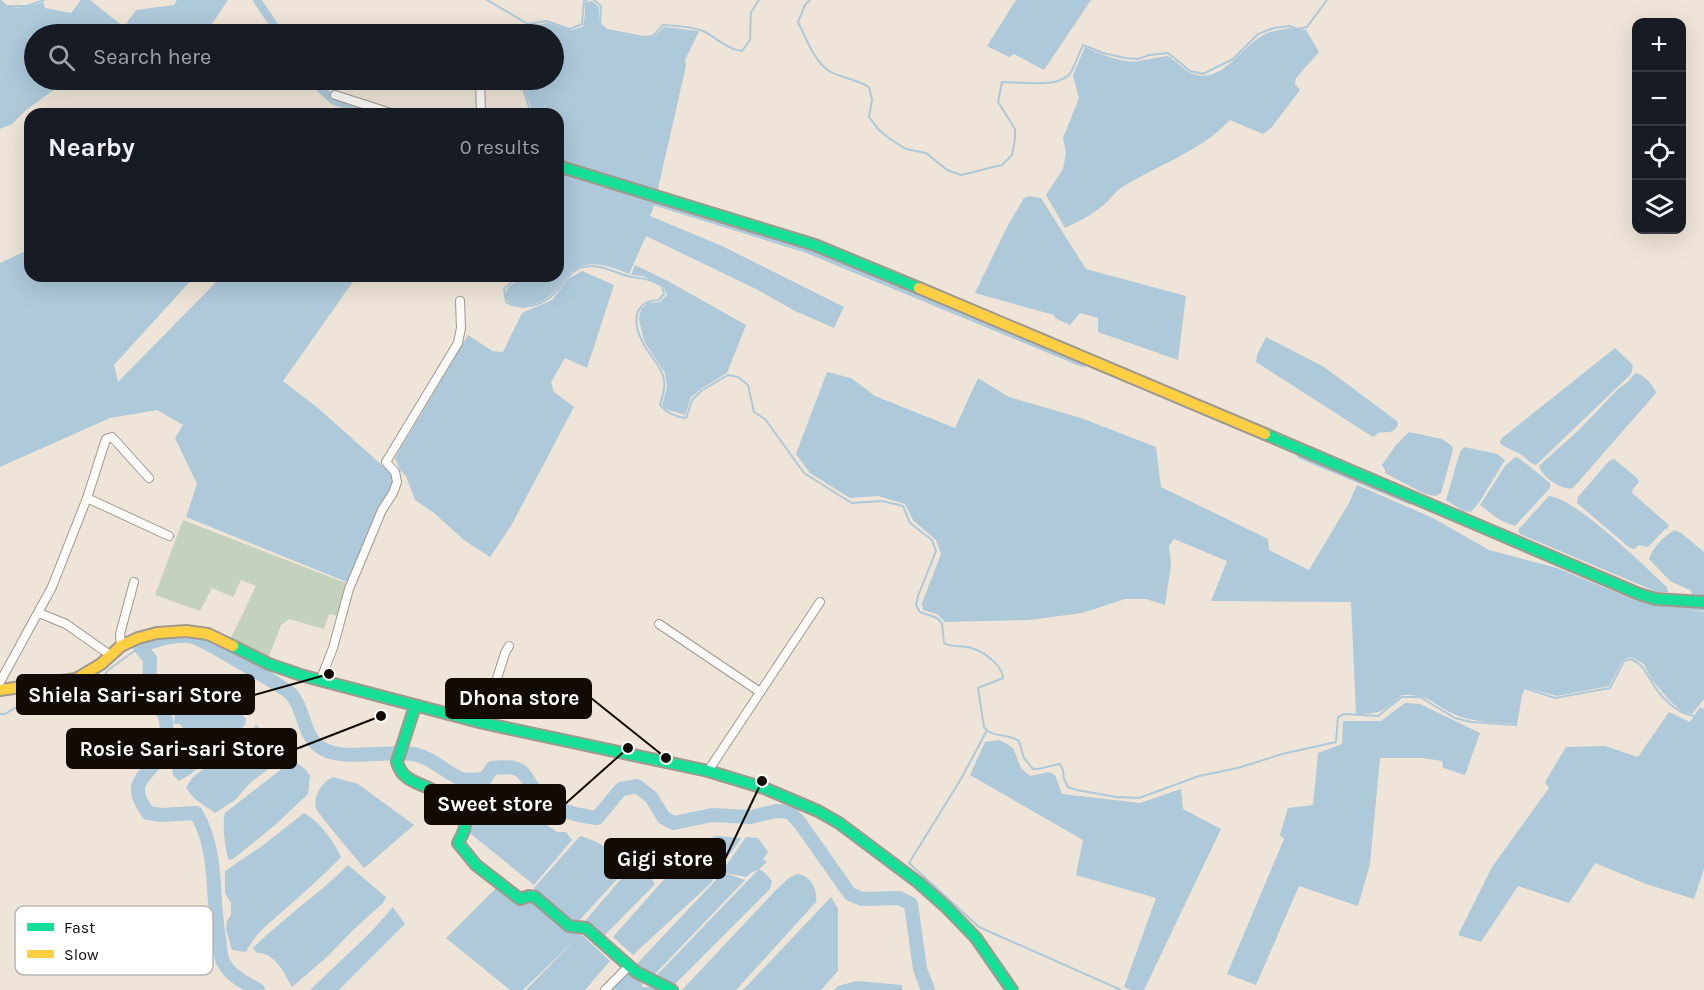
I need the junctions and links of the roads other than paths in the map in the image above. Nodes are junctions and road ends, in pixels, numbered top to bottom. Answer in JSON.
{"nodes":[{"id":1,"x":480,"y":90,"type":"edge"},
{"id":2,"x":335,"y":95,"type":"dead end"},
{"id":3,"x":375,"y":108,"type":"edge"},
{"id":4,"x":481,"y":108,"type":"edge"},
{"id":5,"x":564,"y":168,"type":"edge"},
{"id":6,"x":460,"y":301,"type":"dead end"},
{"id":7,"x":149,"y":478,"type":"dead end"},
{"id":8,"x":87,"y":498,"type":"junction"},
{"id":9,"x":169,"y":536,"type":"dead end"},
{"id":10,"x":134,"y":582,"type":"dead end"},
{"id":11,"x":820,"y":602,"type":"dead end"},
{"id":12,"x":1704,"y":602,"type":"edge"},
{"id":13,"x":39,"y":613,"type":"junction"},
{"id":14,"x":659,"y":624,"type":"dead end"},
{"id":15,"x":121,"y":646,"type":"junction"},
{"id":16,"x":509,"y":646,"type":"dead end"},
{"id":17,"x":110,"y":655,"type":"junction"},
{"id":18,"x":321,"y":681,"type":"junction"},
{"id":19,"x":0,"y":682,"type":"edge"},
{"id":20,"x":0,"y":690,"type":"edge"},
{"id":21,"x":760,"y":692,"type":"junction"},
{"id":22,"x":415,"y":706,"type":"junction"},
{"id":23,"x":483,"y":723,"type":"junction"},
{"id":24,"x":708,"y":771,"type":"junction"},
{"id":25,"x":629,"y":966,"type":"junction"},
{"id":26,"x":605,"y":990,"type":"edge"},
{"id":27,"x":672,"y":990,"type":"edge"},
{"id":28,"x":1012,"y":990,"type":"edge"}],
"edges":[{"from":1,"to":4,"type":"street"},
{"from":2,"to":3,"type":"street"},
{"from":5,"to":12,"type":"street"},
{"from":6,"to":18,"type":"street"},
{"from":7,"to":8,"type":"street"},
{"from":8,"to":9,"type":"street"},
{"from":8,"to":13,"type":"street"},
{"from":10,"to":15,"type":"street"},
{"from":11,"to":21,"type":"street"},
{"from":13,"to":17,"type":"street"},
{"from":13,"to":19,"type":"street"},
{"from":14,"to":21,"type":"street"},
{"from":15,"to":17,"type":"street"},
{"from":15,"to":18,"type":"street"},
{"from":16,"to":23,"type":"street"},
{"from":17,"to":20,"type":"street"},
{"from":18,"to":22,"type":"street"},
{"from":21,"to":24,"type":"street"},
{"from":22,"to":23,"type":"street"},
{"from":22,"to":25,"type":"street"},
{"from":23,"to":24,"type":"street"},
{"from":24,"to":28,"type":"street"},
{"from":25,"to":26,"type":"street"},
{"from":25,"to":27,"type":"street"}]}
